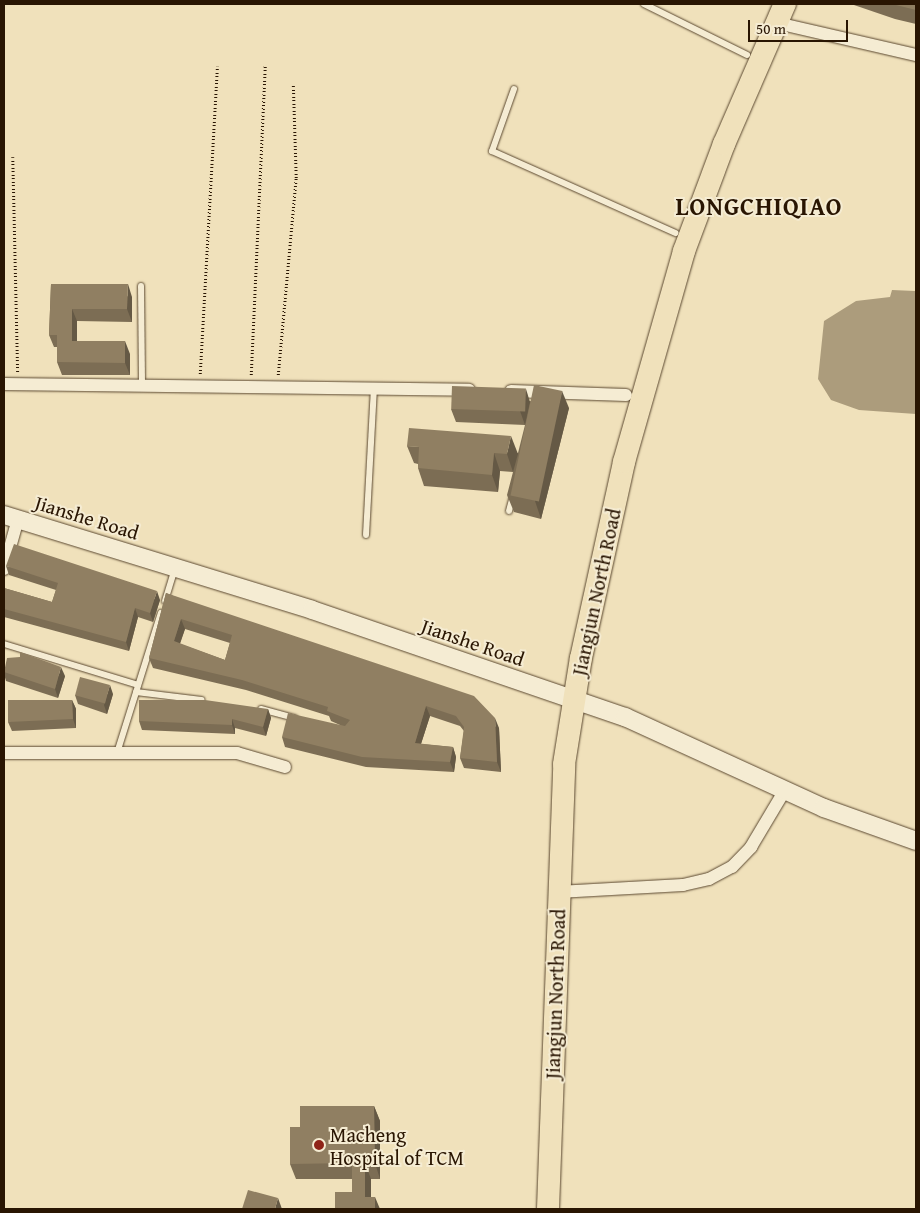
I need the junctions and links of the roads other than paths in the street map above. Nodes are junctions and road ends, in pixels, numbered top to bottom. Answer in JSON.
{"nodes":[{"id":1,"x":644,"y":4,"type":"edge"},
{"id":2,"x":777,"y":10,"type":"edge"},
{"id":3,"x":916,"y":55,"type":"edge"},
{"id":4,"x":746,"y":56,"type":"junction"},
{"id":5,"x":514,"y":89,"type":"dead end"},
{"id":6,"x":675,"y":233,"type":"junction"},
{"id":7,"x":141,"y":286,"type":"dead end"},
{"id":8,"x":4,"y":384,"type":"edge"},
{"id":9,"x":142,"y":386,"type":"junction"},
{"id":10,"x":374,"y":387,"type":"junction"},
{"id":11,"x":480,"y":390,"type":"edge"},
{"id":12,"x":499,"y":391,"type":"edge"},
{"id":13,"x":626,"y":395,"type":"junction"},
{"id":14,"x":516,"y":485,"type":"edge"},
{"id":15,"x":509,"y":511,"type":"dead end"},
{"id":16,"x":11,"y":516,"type":"edge"},
{"id":17,"x":366,"y":535,"type":"dead end"},
{"id":18,"x":176,"y":567,"type":"junction"},
{"id":19,"x":4,"y":570,"type":"edge"},
{"id":20,"x":4,"y":644,"type":"edge"},
{"id":21,"x":137,"y":689,"type":"junction"},
{"id":22,"x":568,"y":697,"type":"junction"},
{"id":23,"x":211,"y":702,"type":"edge"},
{"id":24,"x":249,"y":706,"type":"edge"},
{"id":25,"x":304,"y":720,"type":"edge"},
{"id":26,"x":4,"y":753,"type":"edge"},
{"id":27,"x":117,"y":753,"type":"junction"},
{"id":28,"x":285,"y":767,"type":"dead end"},
{"id":29,"x":785,"y":790,"type":"junction"},
{"id":30,"x":916,"y":842,"type":"edge"},
{"id":31,"x":558,"y":892,"type":"junction"},
{"id":32,"x":533,"y":1209,"type":"edge"},
{"id":33,"x":548,"y":1209,"type":"edge"}],
"edges":[{"from":1,"to":4,"type":"lane"},
{"from":2,"to":3,"type":"street"},
{"from":2,"to":4,"type":"highway","name":"Jiangjun North Road"},
{"from":2,"to":22,"type":"highway","name":"Jiangjun North Road"},
{"from":4,"to":6,"type":"highway","name":"Jiangjun North Road"},
{"from":5,"to":6,"type":"lane"},
{"from":6,"to":13,"type":"highway","name":"Jiangjun North Road"},
{"from":7,"to":9,"type":"lane"},
{"from":8,"to":9,"type":"street"},
{"from":9,"to":10,"type":"street"},
{"from":10,"to":11,"type":"street"},
{"from":10,"to":17,"type":"lane"},
{"from":12,"to":13,"type":"street"},
{"from":13,"to":22,"type":"highway","name":"Jiangjun North Road"},
{"from":14,"to":15,"type":"lane"},
{"from":16,"to":18,"type":"street","name":"Jianshe Road"},
{"from":16,"to":19,"type":"street"},
{"from":18,"to":21,"type":"lane"},
{"from":18,"to":22,"type":"street","name":"Jianshe Road"},
{"from":20,"to":21,"type":"lane"},
{"from":21,"to":23,"type":"lane"},
{"from":21,"to":27,"type":"lane"},
{"from":22,"to":29,"type":"street","name":"Jianshe Road"},
{"from":22,"to":31,"type":"highway","name":"Jiangjun North Road"},
{"from":22,"to":32,"type":"highway","name":"Jiangjun North Road"},
{"from":24,"to":25,"type":"lane"},
{"from":26,"to":27,"type":"street"},
{"from":27,"to":28,"type":"street"},
{"from":29,"to":30,"type":"street","name":"Jianshe Road"},
{"from":29,"to":31,"type":"street"},
{"from":31,"to":33,"type":"highway","name":"Jiangjun North Road"}]}
